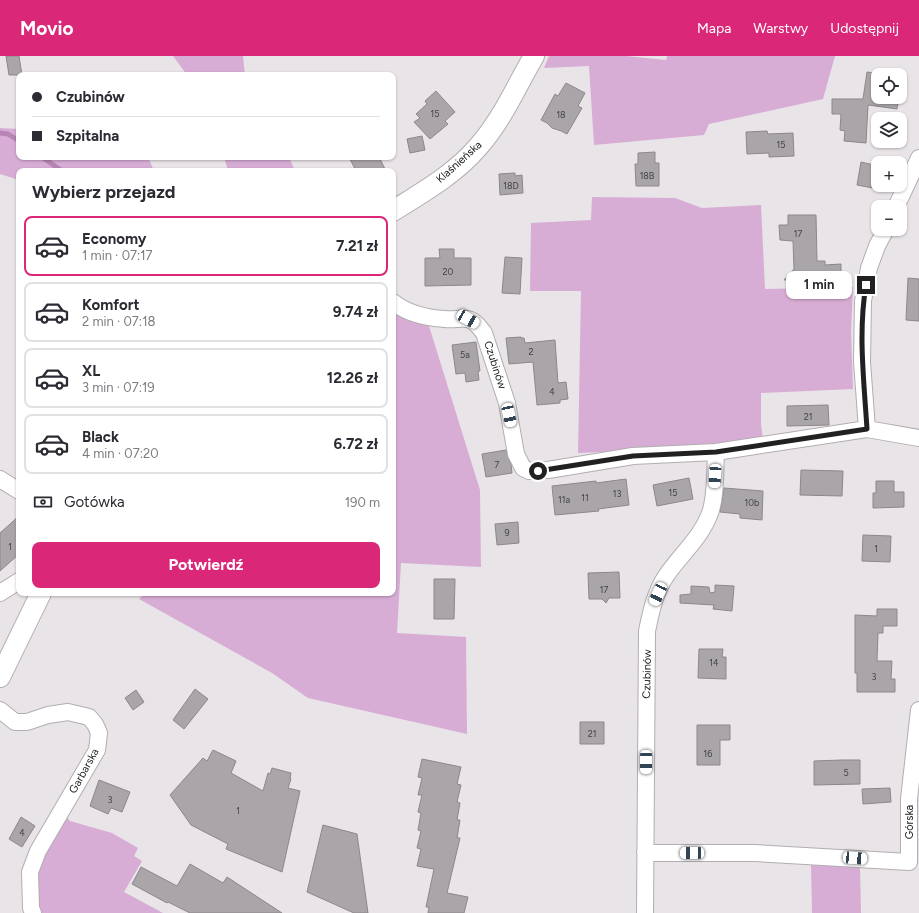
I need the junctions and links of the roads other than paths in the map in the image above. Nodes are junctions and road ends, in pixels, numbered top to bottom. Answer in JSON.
{"nodes":[{"id":1,"x":534,"y":56,"type":"edge"},
{"id":2,"x":919,"y":158,"type":"edge"},
{"id":3,"x":899,"y":200,"type":"edge"},
{"id":4,"x":396,"y":209,"type":"edge"},
{"id":5,"x":883,"y":236,"type":"edge"},
{"id":6,"x":396,"y":304,"type":"edge"},
{"id":7,"x":867,"y":429,"type":"junction"},
{"id":8,"x":919,"y":438,"type":"edge"},
{"id":9,"x":716,"y":452,"type":"junction"},
{"id":10,"x":0,"y":479,"type":"edge"},
{"id":11,"x":16,"y":489,"type":"edge"},
{"id":12,"x":16,"y":583,"type":"edge"},
{"id":13,"x":0,"y":593,"type":"edge"},
{"id":14,"x":40,"y":596,"type":"edge"},
{"id":15,"x":0,"y":677,"type":"edge"},
{"id":16,"x":0,"y":710,"type":"edge"},
{"id":17,"x":919,"y":710,"type":"edge"},
{"id":18,"x":645,"y":853,"type":"junction"},
{"id":19,"x":33,"y":913,"type":"edge"},
{"id":20,"x":645,"y":913,"type":"edge"}],
"edges":[{"from":1,"to":4,"type":"street","name":"Klaśnieńska"},
{"from":2,"to":3,"type":"street"},
{"from":5,"to":7,"type":"street"},
{"from":6,"to":9,"type":"street","name":"Czubinów"},
{"from":7,"to":8,"type":"street","name":"Czubinów"},
{"from":7,"to":9,"type":"street","name":"Czubinów"},
{"from":9,"to":18,"type":"street","name":"Czubinów"},
{"from":10,"to":11,"type":"street"},
{"from":12,"to":13,"type":"street"},
{"from":14,"to":15,"type":"street"},
{"from":16,"to":19,"type":"street","name":"Garbarska"},
{"from":17,"to":18,"type":"street","name":"Górska"},
{"from":18,"to":20,"type":"street","name":"Czubinów"}]}
